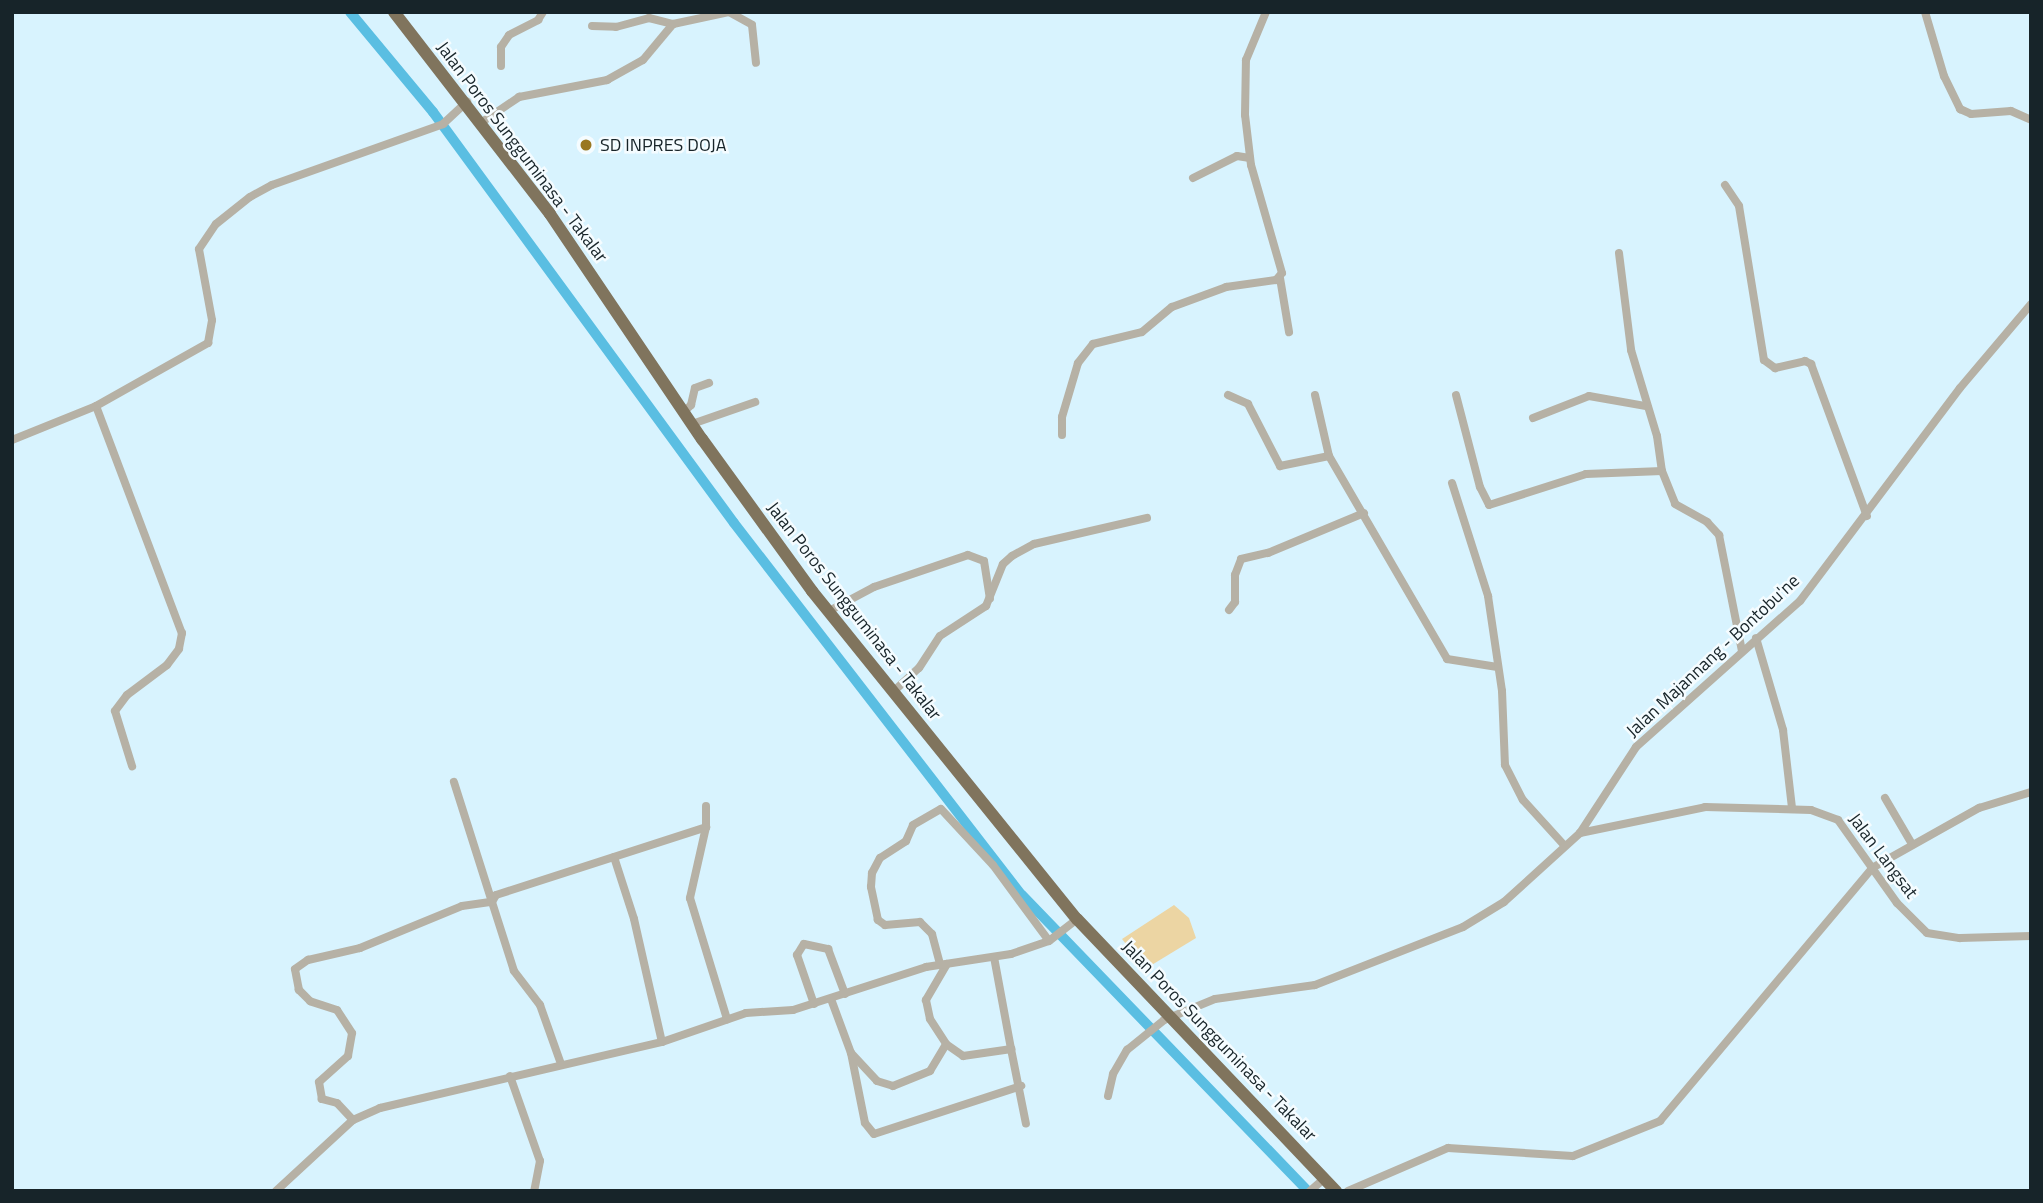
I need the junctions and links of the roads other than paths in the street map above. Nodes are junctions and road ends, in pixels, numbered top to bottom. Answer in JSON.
{"nodes":[{"id":1,"x":394,"y":12,"type":"edge"},
{"id":2,"x":543,"y":12,"type":"edge"},
{"id":3,"x":729,"y":12,"type":"edge"},
{"id":4,"x":1266,"y":12,"type":"edge"},
{"id":5,"x":1925,"y":12,"type":"edge"},
{"id":6,"x":673,"y":24,"type":"junction"},
{"id":7,"x":592,"y":26,"type":"dead end"},
{"id":8,"x":756,"y":63,"type":"dead end"},
{"id":9,"x":501,"y":66,"type":"dead end"},
{"id":10,"x":463,"y":106,"type":"junction"},
{"id":11,"x":2031,"y":120,"type":"edge"},
{"id":12,"x":482,"y":122,"type":"junction"},
{"id":13,"x":1250,"y":158,"type":"junction"},
{"id":14,"x":1193,"y":178,"type":"dead end"},
{"id":15,"x":1725,"y":185,"type":"dead end"},
{"id":16,"x":1619,"y":253,"type":"dead end"},
{"id":17,"x":1280,"y":278,"type":"junction"},
{"id":18,"x":2031,"y":304,"type":"edge"},
{"id":19,"x":1289,"y":332,"type":"dead end"},
{"id":20,"x":709,"y":383,"type":"dead end"},
{"id":21,"x":1228,"y":395,"type":"dead end"},
{"id":22,"x":1315,"y":395,"type":"dead end"},
{"id":23,"x":1456,"y":395,"type":"dead end"},
{"id":24,"x":755,"y":402,"type":"dead end"},
{"id":25,"x":96,"y":406,"type":"junction"},
{"id":26,"x":1646,"y":406,"type":"junction"},
{"id":27,"x":684,"y":412,"type":"junction"},
{"id":28,"x":1533,"y":418,"type":"dead end"},
{"id":29,"x":692,"y":424,"type":"junction"},
{"id":30,"x":1062,"y":435,"type":"dead end"},
{"id":31,"x":12,"y":440,"type":"edge"},
{"id":32,"x":1329,"y":456,"type":"junction"},
{"id":33,"x":1662,"y":471,"type":"junction"},
{"id":34,"x":1452,"y":483,"type":"dead end"},
{"id":35,"x":1364,"y":513,"type":"junction"},
{"id":36,"x":1867,"y":516,"type":"junction"},
{"id":37,"x":1147,"y":517,"type":"dead end"},
{"id":38,"x":990,"y":601,"type":"junction"},
{"id":39,"x":1229,"y":610,"type":"dead end"},
{"id":40,"x":829,"y":611,"type":"junction"},
{"id":41,"x":1756,"y":638,"type":"junction"},
{"id":42,"x":1742,"y":651,"type":"junction"},
{"id":43,"x":1497,"y":667,"type":"junction"},
{"id":44,"x":894,"y":691,"type":"junction"},
{"id":45,"x":132,"y":766,"type":"dead end"},
{"id":46,"x":454,"y":782,"type":"dead end"},
{"id":47,"x":2031,"y":792,"type":"edge"},
{"id":48,"x":1885,"y":798,"type":"dead end"},
{"id":49,"x":706,"y":806,"type":"dead end"},
{"id":50,"x":1792,"y":808,"type":"junction"},
{"id":51,"x":706,"y":827,"type":"junction"},
{"id":52,"x":1580,"y":833,"type":"junction"},
{"id":53,"x":1912,"y":844,"type":"junction"},
{"id":54,"x":1564,"y":845,"type":"junction"},
{"id":55,"x":614,"y":857,"type":"junction"},
{"id":56,"x":1872,"y":868,"type":"junction"},
{"id":57,"x":492,"y":901,"type":"junction"},
{"id":58,"x":1074,"y":922,"type":"junction"},
{"id":59,"x":2031,"y":936,"type":"edge"},
{"id":60,"x":1052,"y":939,"type":"junction"},
{"id":61,"x":993,"y":957,"type":"junction"},
{"id":62,"x":944,"y":963,"type":"junction"},
{"id":63,"x":845,"y":994,"type":"junction"},
{"id":64,"x":831,"y":999,"type":"junction"},
{"id":65,"x":814,"y":1004,"type":"junction"},
{"id":66,"x":727,"y":1019,"type":"junction"},
{"id":67,"x":1168,"y":1019,"type":"junction"},
{"id":68,"x":662,"y":1042,"type":"junction"},
{"id":69,"x":946,"y":1044,"type":"junction"},
{"id":70,"x":1011,"y":1048,"type":"junction"},
{"id":71,"x":851,"y":1053,"type":"junction"},
{"id":72,"x":561,"y":1064,"type":"junction"},
{"id":73,"x":510,"y":1076,"type":"junction"},
{"id":74,"x":1021,"y":1086,"type":"junction"},
{"id":75,"x":1108,"y":1096,"type":"dead end"},
{"id":76,"x":352,"y":1120,"type":"junction"},
{"id":77,"x":1026,"y":1125,"type":"dead end"},
{"id":78,"x":1322,"y":1181,"type":"junction"},
{"id":79,"x":276,"y":1191,"type":"edge"},
{"id":80,"x":534,"y":1191,"type":"edge"},
{"id":81,"x":1310,"y":1191,"type":"edge"},
{"id":82,"x":1336,"y":1191,"type":"edge"},
{"id":83,"x":1348,"y":1191,"type":"edge"}],
"edges":[{"from":1,"to":10,"type":"highway","name":"Jalan Poros Sungguminasa - Takalar"},
{"from":2,"to":9,"type":"street"},
{"from":3,"to":6,"type":"street"},
{"from":3,"to":8,"type":"street"},
{"from":4,"to":13,"type":"street"},
{"from":5,"to":11,"type":"street"},
{"from":6,"to":7,"type":"street"},
{"from":6,"to":12,"type":"street"},
{"from":10,"to":12,"type":"highway","name":"Jalan Poros Sungguminasa - Takalar"},
{"from":10,"to":25,"type":"street"},
{"from":12,"to":27,"type":"highway","name":"Jalan Poros Sungguminasa - Takalar"},
{"from":13,"to":14,"type":"street"},
{"from":13,"to":17,"type":"street"},
{"from":15,"to":36,"type":"street"},
{"from":16,"to":26,"type":"street"},
{"from":17,"to":19,"type":"street"},
{"from":17,"to":30,"type":"street"},
{"from":18,"to":36,"type":"street","name":"Jalan Majannang - Bontobu'ne"},
{"from":20,"to":27,"type":"street"},
{"from":21,"to":32,"type":"street"},
{"from":22,"to":32,"type":"street"},
{"from":23,"to":33,"type":"street"},
{"from":24,"to":29,"type":"street"},
{"from":25,"to":31,"type":"street"},
{"from":25,"to":45,"type":"street"},
{"from":26,"to":28,"type":"street"},
{"from":26,"to":33,"type":"street"},
{"from":27,"to":29,"type":"highway","name":"Jalan Poros Sungguminasa - Takalar"},
{"from":29,"to":40,"type":"highway","name":"Jalan Poros Sungguminasa - Takalar"},
{"from":32,"to":35,"type":"street"},
{"from":33,"to":42,"type":"street"},
{"from":34,"to":43,"type":"street"},
{"from":35,"to":39,"type":"street"},
{"from":35,"to":43,"type":"street"},
{"from":36,"to":41,"type":"street","name":"Jalan Majannang - Bontobu'ne"},
{"from":37,"to":38,"type":"street"},
{"from":38,"to":40,"type":"street"},
{"from":38,"to":44,"type":"street"},
{"from":40,"to":44,"type":"highway","name":"Jalan Poros Sungguminasa - Takalar"},
{"from":41,"to":42,"type":"street","name":"Jalan Majannang - Bontobu'ne"},
{"from":41,"to":50,"type":"street"},
{"from":42,"to":52,"type":"street","name":"Jalan Majannang - Bontobu'ne"},
{"from":43,"to":54,"type":"street"},
{"from":44,"to":58,"type":"highway","name":"Jalan Poros Sungguminasa - Takalar"},
{"from":46,"to":57,"type":"street"},
{"from":47,"to":53,"type":"street"},
{"from":48,"to":53,"type":"street"},
{"from":49,"to":51,"type":"street"},
{"from":50,"to":52,"type":"street","name":"Jalan Langsat"},
{"from":50,"to":56,"type":"street","name":"Jalan Langsat"},
{"from":51,"to":55,"type":"street"},
{"from":51,"to":66,"type":"street"},
{"from":52,"to":54,"type":"street","name":"Jalan Majannang - Bontobu'ne"},
{"from":53,"to":56,"type":"street"},
{"from":54,"to":67,"type":"street","name":"Jalan Majannang - Bontobu'ne"},
{"from":55,"to":57,"type":"street"},
{"from":55,"to":68,"type":"street"},
{"from":56,"to":59,"type":"street","name":"Jalan Langsat"},
{"from":56,"to":83,"type":"street"},
{"from":57,"to":72,"type":"street"},
{"from":57,"to":76,"type":"street"},
{"from":58,"to":60,"type":"street"},
{"from":58,"to":67,"type":"highway","name":"Jalan Poros Sungguminasa - Takalar"},
{"from":60,"to":61,"type":"street"},
{"from":60,"to":62,"type":"street"},
{"from":61,"to":62,"type":"street"},
{"from":61,"to":70,"type":"street"},
{"from":62,"to":63,"type":"street"},
{"from":62,"to":69,"type":"street"},
{"from":63,"to":64,"type":"street"},
{"from":63,"to":65,"type":"street"},
{"from":64,"to":65,"type":"street"},
{"from":64,"to":71,"type":"street"},
{"from":65,"to":66,"type":"street"},
{"from":66,"to":68,"type":"street"},
{"from":67,"to":75,"type":"street","name":"Jalan Majannang - Bontobu'ne"},
{"from":67,"to":78,"type":"highway","name":"Jalan Poros Sungguminasa - Takalar"},
{"from":68,"to":72,"type":"street"},
{"from":69,"to":70,"type":"street"},
{"from":69,"to":71,"type":"street"},
{"from":70,"to":74,"type":"street"},
{"from":71,"to":74,"type":"street"},
{"from":72,"to":73,"type":"street"},
{"from":73,"to":76,"type":"street"},
{"from":73,"to":80,"type":"street"},
{"from":74,"to":77,"type":"street"},
{"from":76,"to":79,"type":"street"},
{"from":78,"to":81,"type":"street"},
{"from":78,"to":82,"type":"highway","name":"Jalan Poros Sungguminasa - Takalar"}]}
